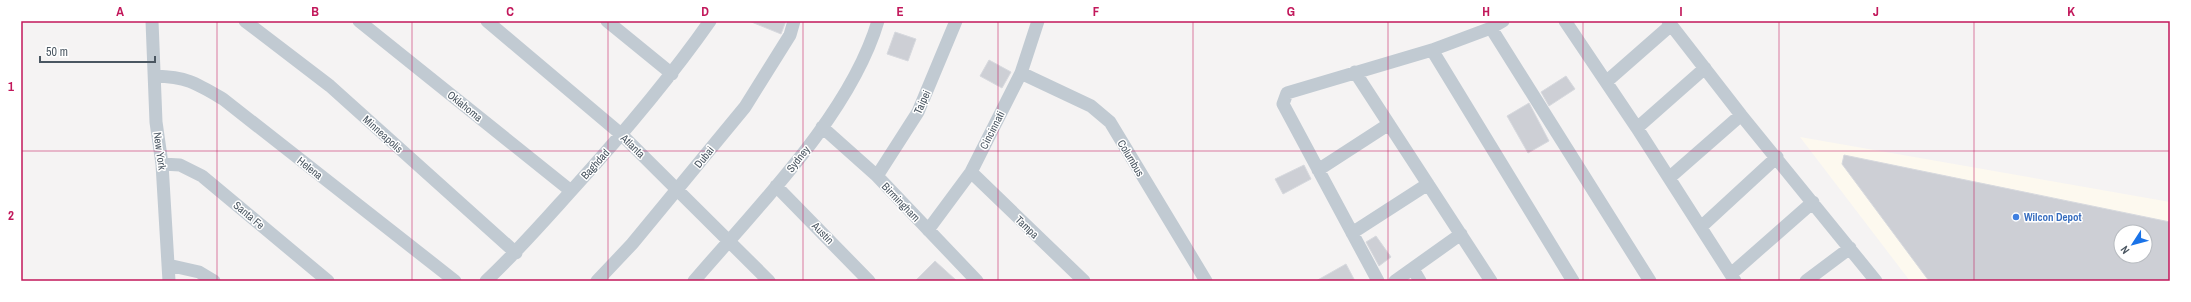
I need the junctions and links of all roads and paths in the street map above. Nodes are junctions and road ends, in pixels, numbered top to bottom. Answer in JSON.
{"nodes":[{"id":1,"x":152,"y":21,"type":"edge"},
{"id":2,"x":245,"y":21,"type":"edge"},
{"id":3,"x":359,"y":21,"type":"edge"},
{"id":4,"x":487,"y":21,"type":"edge"},
{"id":5,"x":607,"y":21,"type":"edge"},
{"id":6,"x":710,"y":21,"type":"edge"},
{"id":7,"x":794,"y":21,"type":"edge"},
{"id":8,"x":878,"y":21,"type":"edge"},
{"id":9,"x":956,"y":21,"type":"edge"},
{"id":10,"x":1038,"y":21,"type":"edge"},
{"id":11,"x":1503,"y":21,"type":"edge"},
{"id":12,"x":1565,"y":21,"type":"edge"},
{"id":13,"x":1670,"y":23,"type":"edge"},
{"id":14,"x":1491,"y":28,"type":"junction"},
{"id":15,"x":1432,"y":50,"type":"junction"},
{"id":16,"x":1705,"y":68,"type":"junction"},
{"id":17,"x":1355,"y":72,"type":"junction"},
{"id":18,"x":1021,"y":73,"type":"junction"},
{"id":19,"x":672,"y":74,"type":"junction"},
{"id":20,"x":155,"y":76,"type":"junction"},
{"id":21,"x":1606,"y":82,"type":"junction"},
{"id":22,"x":1741,"y":115,"type":"junction"},
{"id":23,"x":1389,"y":124,"type":"junction"},
{"id":24,"x":822,"y":127,"type":"junction"},
{"id":25,"x":1637,"y":128,"type":"junction"},
{"id":26,"x":622,"y":135,"type":"junction"},
{"id":27,"x":1777,"y":157,"type":"junction"},
{"id":28,"x":162,"y":164,"type":"junction"},
{"id":29,"x":1318,"y":170,"type":"junction"},
{"id":30,"x":971,"y":172,"type":"junction"},
{"id":31,"x":877,"y":176,"type":"junction"},
{"id":32,"x":1669,"y":178,"type":"junction"},
{"id":33,"x":1428,"y":184,"type":"junction"},
{"id":34,"x":776,"y":186,"type":"junction"},
{"id":35,"x":678,"y":189,"type":"junction"},
{"id":36,"x":571,"y":191,"type":"junction"},
{"id":37,"x":1812,"y":202,"type":"junction"},
{"id":38,"x":1701,"y":227,"type":"junction"},
{"id":39,"x":928,"y":230,"type":"junction"},
{"id":40,"x":1352,"y":233,"type":"junction"},
{"id":41,"x":1461,"y":234,"type":"junction"},
{"id":42,"x":729,"y":240,"type":"junction"},
{"id":43,"x":1850,"y":248,"type":"junction"},
{"id":44,"x":516,"y":253,"type":"junction"},
{"id":45,"x":168,"y":265,"type":"junction"},
{"id":46,"x":1413,"y":269,"type":"junction"},
{"id":47,"x":1733,"y":278,"type":"edge"},
{"id":48,"x":169,"y":281,"type":"edge"},
{"id":49,"x":214,"y":281,"type":"edge"},
{"id":50,"x":328,"y":281,"type":"edge"},
{"id":51,"x":455,"y":281,"type":"edge"},
{"id":52,"x":486,"y":281,"type":"edge"},
{"id":53,"x":597,"y":281,"type":"edge"},
{"id":54,"x":694,"y":281,"type":"edge"},
{"id":55,"x":769,"y":281,"type":"edge"},
{"id":56,"x":869,"y":281,"type":"edge"},
{"id":57,"x":977,"y":281,"type":"edge"},
{"id":58,"x":1084,"y":281,"type":"edge"},
{"id":59,"x":1206,"y":281,"type":"edge"},
{"id":60,"x":1378,"y":281,"type":"edge"},
{"id":61,"x":1396,"y":281,"type":"edge"},
{"id":62,"x":1420,"y":281,"type":"edge"},
{"id":63,"x":1491,"y":281,"type":"edge"},
{"id":64,"x":1573,"y":281,"type":"edge"},
{"id":65,"x":1650,"y":281,"type":"edge"},
{"id":66,"x":1806,"y":281,"type":"edge"},
{"id":67,"x":1876,"y":281,"type":"edge"}],
"edges":[{"from":1,"to":20,"type":"street","name":"New York"},
{"from":2,"to":44,"type":"street","name":"Minneapolis"},
{"from":3,"to":36,"type":"street","name":"Oklahoma"},
{"from":4,"to":26,"type":"street","name":"Atlanta"},
{"from":5,"to":19,"type":"street"},
{"from":6,"to":19,"type":"street","name":"Baghdad"},
{"from":7,"to":35,"type":"street","name":"Dubai"},
{"from":8,"to":24,"type":"street","name":"Sydney"},
{"from":9,"to":31,"type":"street","name":"Taipei"},
{"from":10,"to":18,"type":"street","name":"Cincinnati"},
{"from":11,"to":14,"type":"street"},
{"from":12,"to":21,"type":"street"},
{"from":13,"to":16,"type":"street"},
{"from":13,"to":21,"type":"street"},
{"from":14,"to":15,"type":"street"},
{"from":14,"to":65,"type":"street"},
{"from":15,"to":17,"type":"street"},
{"from":15,"to":64,"type":"street"},
{"from":16,"to":22,"type":"street"},
{"from":16,"to":25,"type":"street"},
{"from":17,"to":23,"type":"street"},
{"from":17,"to":29,"type":"street"},
{"from":18,"to":30,"type":"street","name":"Cincinnati"},
{"from":18,"to":59,"type":"street","name":"Columbus"},
{"from":19,"to":26,"type":"street","name":"Baghdad"},
{"from":20,"to":28,"type":"street","name":"New York"},
{"from":20,"to":51,"type":"street","name":"Helena"},
{"from":21,"to":25,"type":"street"},
{"from":22,"to":27,"type":"street"},
{"from":22,"to":32,"type":"street"},
{"from":23,"to":29,"type":"street"},
{"from":23,"to":33,"type":"street"},
{"from":24,"to":31,"type":"street","name":"Birmingham"},
{"from":24,"to":34,"type":"street","name":"Sydney"},
{"from":25,"to":32,"type":"street"},
{"from":26,"to":35,"type":"street","name":"Atlanta"},
{"from":26,"to":36,"type":"street","name":"Baghdad"},
{"from":27,"to":37,"type":"street"},
{"from":27,"to":38,"type":"street"},
{"from":28,"to":45,"type":"street","name":"New York"},
{"from":28,"to":50,"type":"street","name":"Santa Fe"},
{"from":29,"to":40,"type":"street"},
{"from":30,"to":39,"type":"street","name":"Cincinnati"},
{"from":30,"to":58,"type":"street","name":"Tampa"},
{"from":31,"to":39,"type":"street","name":"Birmingham"},
{"from":32,"to":38,"type":"street"},
{"from":33,"to":40,"type":"street"},
{"from":33,"to":41,"type":"street"},
{"from":34,"to":42,"type":"street","name":"Sydney"},
{"from":34,"to":56,"type":"street","name":"Austin"},
{"from":35,"to":42,"type":"street","name":"Atlanta"},
{"from":35,"to":53,"type":"street","name":"Dubai"},
{"from":36,"to":44,"type":"street","name":"Baghdad"},
{"from":37,"to":43,"type":"street"},
{"from":37,"to":47,"type":"street"},
{"from":38,"to":47,"type":"street"},
{"from":39,"to":57,"type":"street","name":"Birmingham"},
{"from":40,"to":60,"type":"street"},
{"from":41,"to":46,"type":"street"},
{"from":41,"to":63,"type":"street"},
{"from":42,"to":54,"type":"street","name":"Sydney"},
{"from":42,"to":55,"type":"street","name":"Atlanta"},
{"from":43,"to":66,"type":"street"},
{"from":43,"to":67,"type":"street"},
{"from":44,"to":52,"type":"street","name":"Baghdad"},
{"from":45,"to":48,"type":"street","name":"New York"},
{"from":45,"to":49,"type":"street"},
{"from":46,"to":61,"type":"street"},
{"from":46,"to":62,"type":"street"}]}
